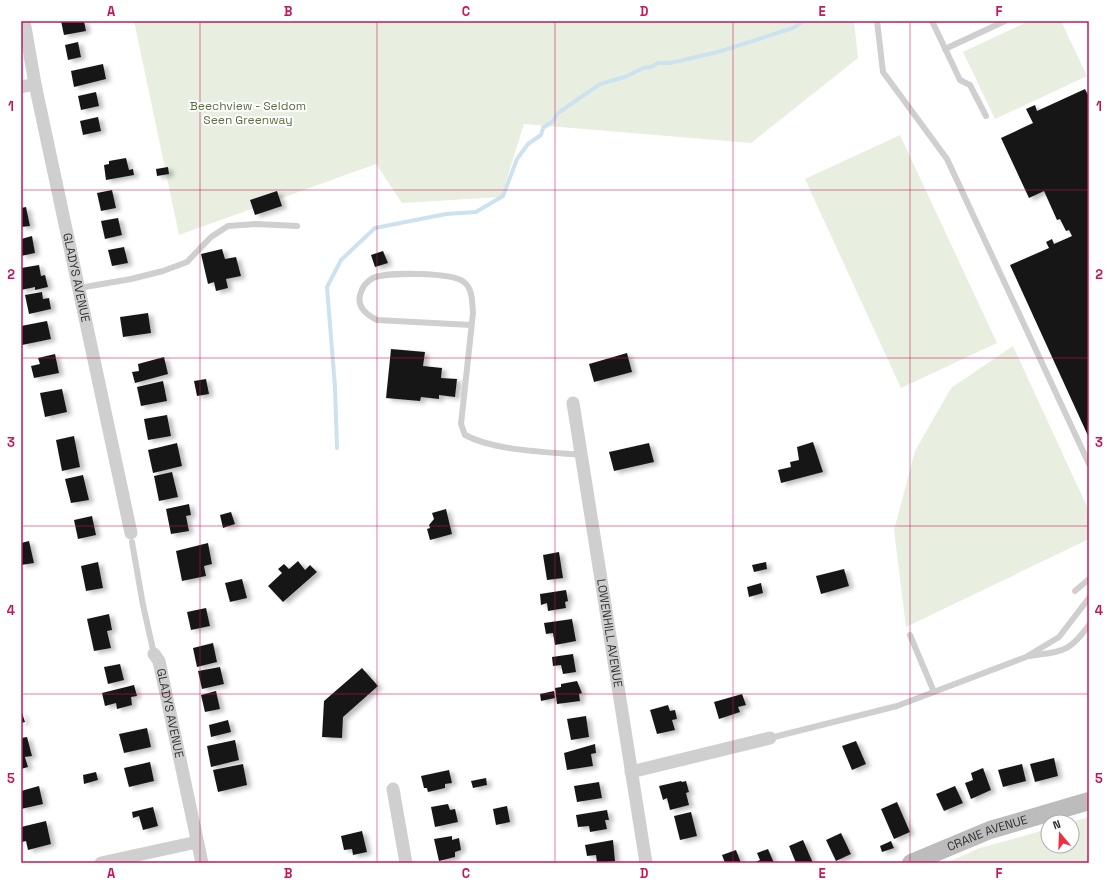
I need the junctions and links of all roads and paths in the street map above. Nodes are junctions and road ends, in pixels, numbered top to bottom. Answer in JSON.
{"nodes":[{"id":1,"x":24,"y":21,"type":"edge"},
{"id":2,"x":877,"y":21,"type":"edge"},
{"id":3,"x":932,"y":21,"type":"edge"},
{"id":4,"x":1005,"y":21,"type":"edge"},
{"id":5,"x":945,"y":49,"type":"junction"},
{"id":6,"x":36,"y":84,"type":"junction"},
{"id":7,"x":21,"y":87,"type":"edge"},
{"id":8,"x":986,"y":116,"type":"dead end"},
{"id":9,"x":297,"y":226,"type":"dead end"},
{"id":10,"x":79,"y":288,"type":"junction"},
{"id":11,"x":471,"y":325,"type":"junction"},
{"id":12,"x":573,"y":403,"type":"dead end"},
{"id":13,"x":582,"y":455,"type":"junction"},
{"id":14,"x":1089,"y":464,"type":"edge"},
{"id":15,"x":132,"y":538,"type":"joint"},
{"id":16,"x":1089,"y":579,"type":"edge"},
{"id":17,"x":1075,"y":591,"type":"dead end"},
{"id":18,"x":1089,"y":598,"type":"edge"},
{"id":19,"x":1089,"y":625,"type":"edge"},
{"id":20,"x":910,"y":635,"type":"dead end"},
{"id":21,"x":154,"y":654,"type":"joint"},
{"id":22,"x":1026,"y":656,"type":"junction"},
{"id":23,"x":934,"y":692,"type":"junction"},
{"id":24,"x":770,"y":738,"type":"joint"},
{"id":25,"x":632,"y":772,"type":"junction"},
{"id":26,"x":393,"y":789,"type":"dead end"},
{"id":27,"x":1089,"y":801,"type":"edge"},
{"id":28,"x":197,"y":842,"type":"junction"},
{"id":29,"x":101,"y":863,"type":"edge"},
{"id":30,"x":202,"y":863,"type":"edge"},
{"id":31,"x":406,"y":863,"type":"edge"},
{"id":32,"x":646,"y":863,"type":"edge"},
{"id":33,"x":911,"y":863,"type":"edge"}],
"edges":[{"from":1,"to":6,"type":"street","name":"GLADYS AVENUE"},
{"from":2,"to":14,"type":"lane"},
{"from":3,"to":5,"type":"lane"},
{"from":4,"to":5,"type":"lane"},
{"from":5,"to":8,"type":"lane"},
{"from":6,"to":7,"type":"street"},
{"from":6,"to":10,"type":"street","name":"GLADYS AVENUE"},
{"from":9,"to":10,"type":"lane"},
{"from":10,"to":15,"type":"street","name":"GLADYS AVENUE"},
{"from":11,"to":11,"type":"lane"},
{"from":11,"to":13,"type":"lane"},
{"from":12,"to":13,"type":"street","name":"LOWENHILL AVENUE"},
{"from":13,"to":25,"type":"street","name":"LOWENHILL AVENUE"},
{"from":15,"to":21,"type":"lane","name":"GLADYS AVENUE"},
{"from":16,"to":17,"type":"lane"},
{"from":18,"to":22,"type":"lane"},
{"from":19,"to":22,"type":"lane"},
{"from":20,"to":23,"type":"lane"},
{"from":21,"to":28,"type":"street","name":"GLADYS AVENUE"},
{"from":22,"to":23,"type":"lane"},
{"from":23,"to":24,"type":"lane"},
{"from":24,"to":25,"type":"street"},
{"from":25,"to":32,"type":"street","name":"LOWENHILL AVENUE"},
{"from":26,"to":31,"type":"street"},
{"from":27,"to":33,"type":"street","name":"CRANE AVENUE"},
{"from":28,"to":29,"type":"street"},
{"from":28,"to":30,"type":"street","name":"GLADYS AVENUE"}]}
